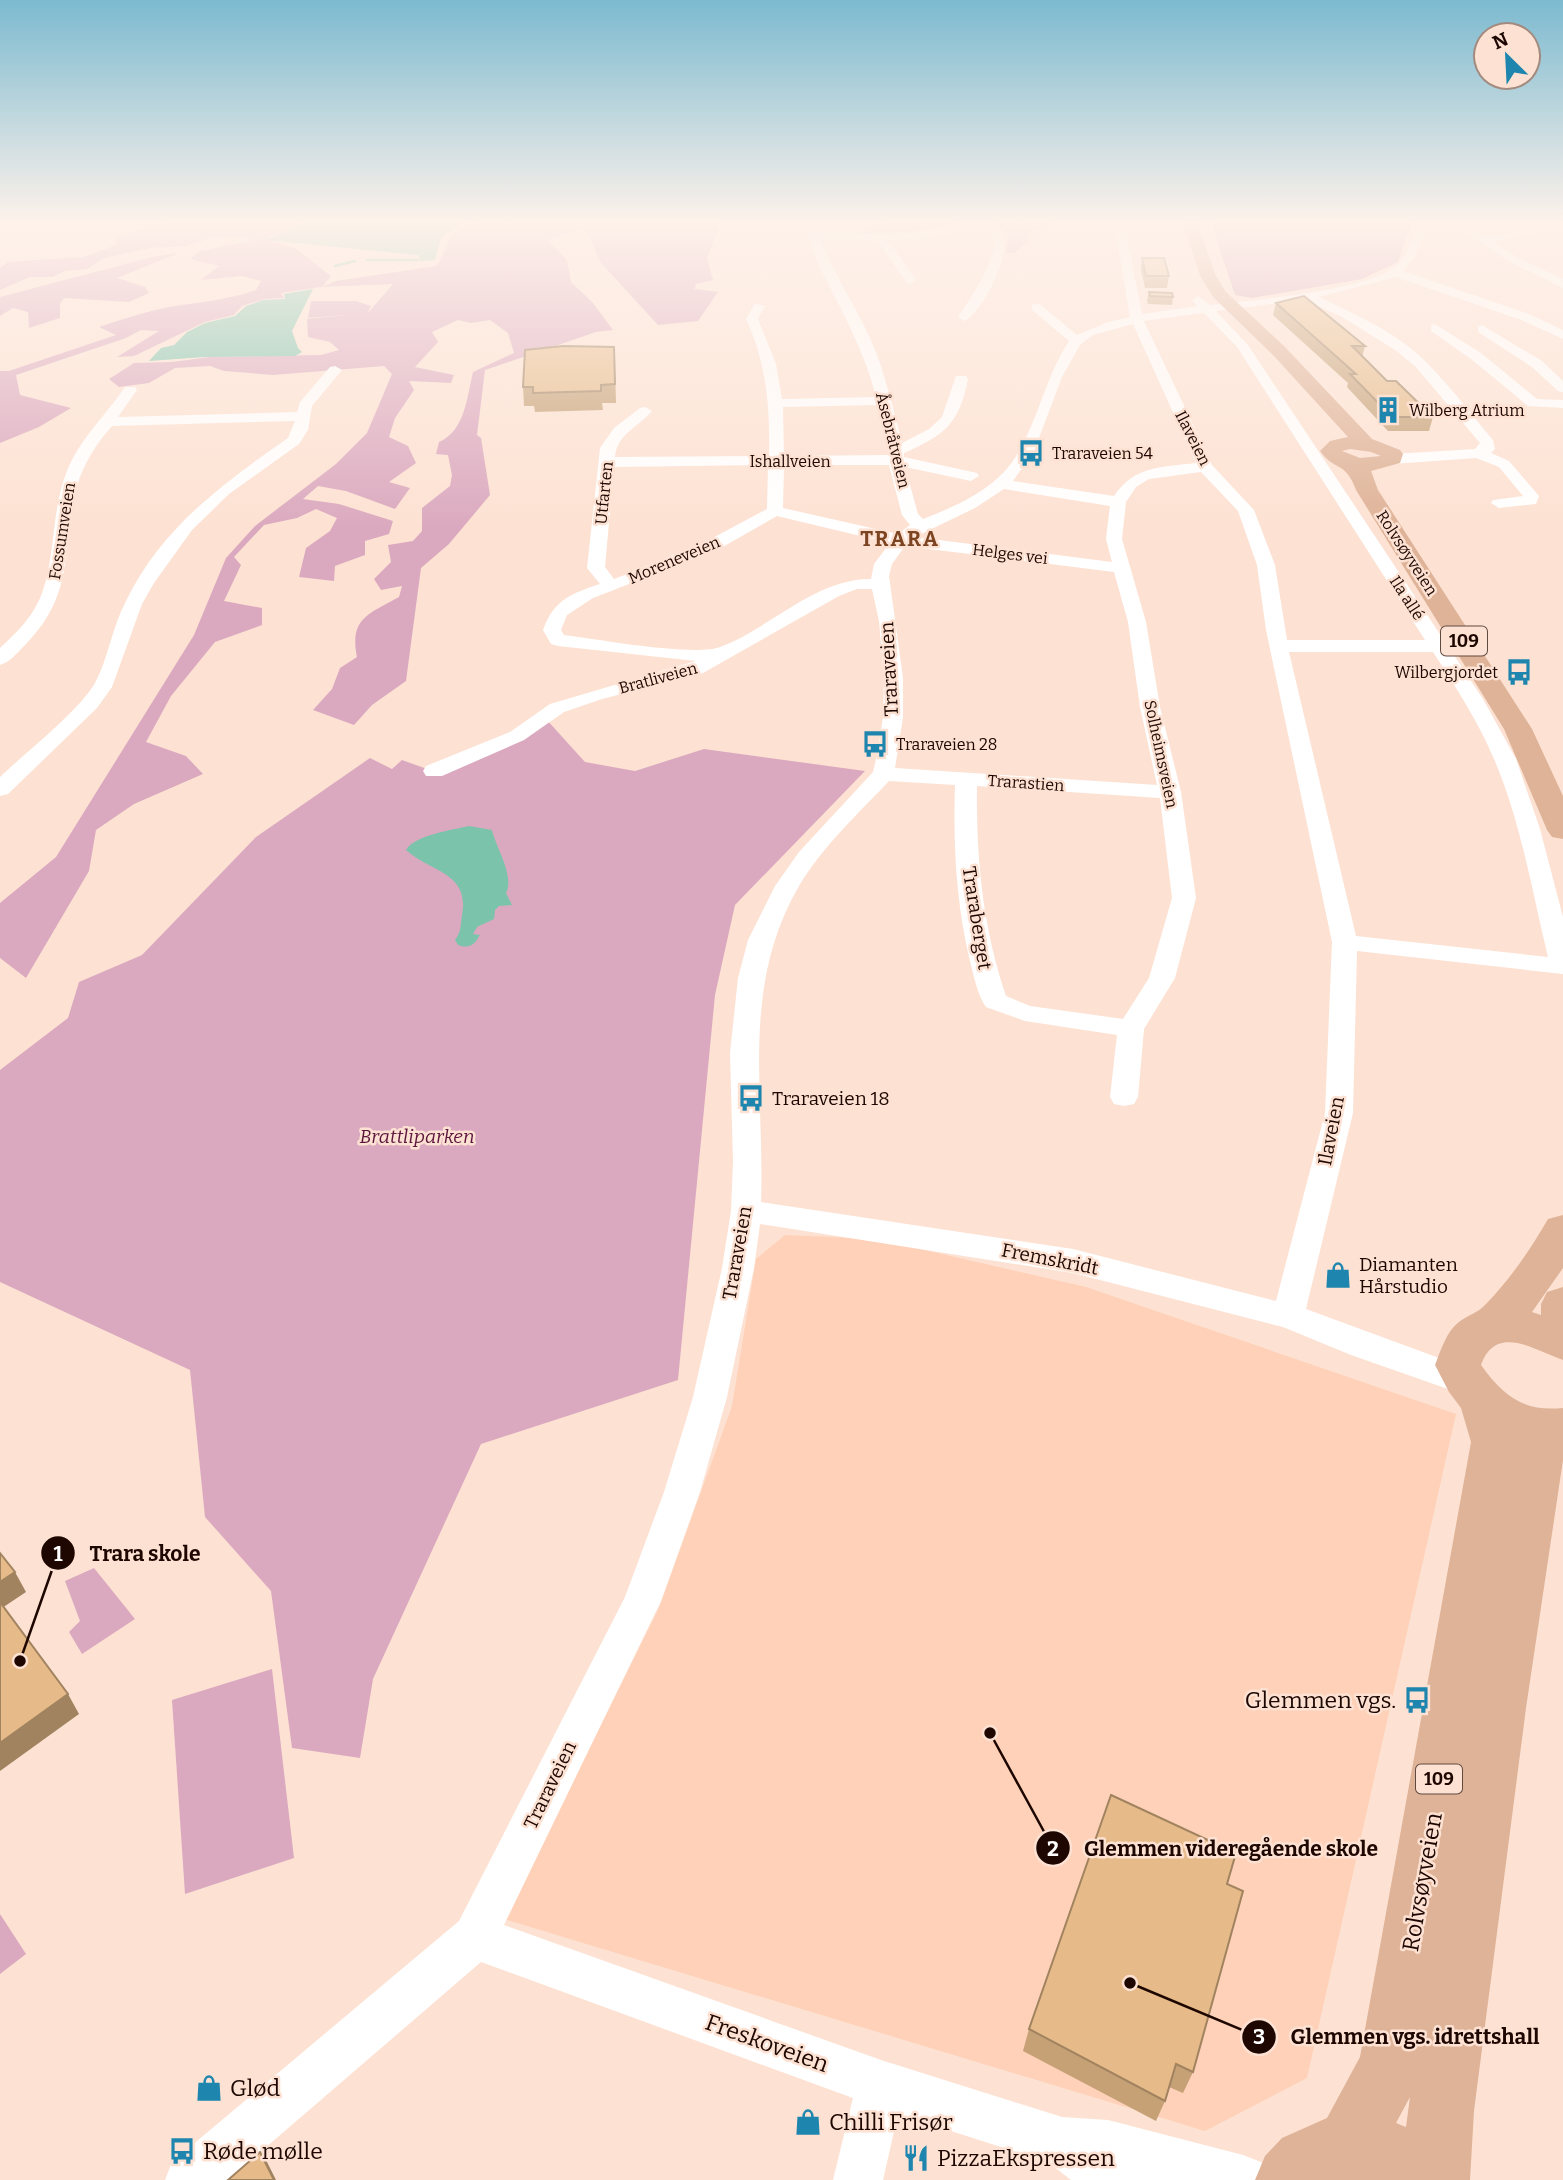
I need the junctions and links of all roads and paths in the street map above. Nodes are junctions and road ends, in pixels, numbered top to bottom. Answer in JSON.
{"nodes":[{"id":1,"x":755,"y":324,"type":"edge"},
{"id":2,"x":856,"y":324,"type":"edge"},
{"id":3,"x":1056,"y":324,"type":"edge"},
{"id":4,"x":1120,"y":324,"type":"edge"},
{"id":5,"x":1139,"y":324,"type":"edge"},
{"id":6,"x":1221,"y":324,"type":"edge"},
{"id":7,"x":1238,"y":324,"type":"edge"},
{"id":8,"x":1250,"y":324,"type":"edge"},
{"id":9,"x":1363,"y":324,"type":"edge"},
{"id":10,"x":1538,"y":324,"type":"edge"},
{"id":11,"x":1435,"y":328,"type":"dead end"},
{"id":12,"x":1482,"y":329,"type":"dead end"},
{"id":13,"x":1563,"y":335,"type":"edge"},
{"id":14,"x":1076,"y":340,"type":"junction"},
{"id":15,"x":1500,"y":340,"type":"junction"},
{"id":16,"x":1455,"y":341,"type":"junction"},
{"id":17,"x":1524,"y":355,"type":"junction"},
{"id":18,"x":1476,"y":356,"type":"junction"},
{"id":19,"x":335,"y":370,"type":"dead end"},
{"id":20,"x":1542,"y":371,"type":"junction"},
{"id":21,"x":1495,"y":372,"type":"junction"},
{"id":22,"x":961,"y":379,"type":"dead end"},
{"id":23,"x":1513,"y":388,"type":"junction"},
{"id":24,"x":1563,"y":388,"type":"edge"},
{"id":25,"x":130,"y":390,"type":"dead end"},
{"id":26,"x":883,"y":401,"type":"junction"},
{"id":27,"x":775,"y":403,"type":"junction"},
{"id":28,"x":1563,"y":404,"type":"edge"},
{"id":29,"x":1538,"y":408,"type":"dead end"},
{"id":30,"x":645,"y":411,"type":"dead end"},
{"id":31,"x":302,"y":416,"type":"junction"},
{"id":32,"x":1553,"y":421,"type":"dead end"},
{"id":33,"x":108,"y":422,"type":"junction"},
{"id":34,"x":1472,"y":453,"type":"junction"},
{"id":35,"x":1368,"y":454,"type":"junction"},
{"id":36,"x":896,"y":456,"type":"junction"},
{"id":37,"x":775,"y":461,"type":"junction"},
{"id":38,"x":608,"y":462,"type":"junction"},
{"id":39,"x":1205,"y":467,"type":"junction"},
{"id":40,"x":971,"y":476,"type":"dead end"},
{"id":41,"x":1002,"y":484,"type":"junction"},
{"id":42,"x":1118,"y":502,"type":"junction"},
{"id":43,"x":1499,"y":503,"type":"dead end"},
{"id":44,"x":908,"y":509,"type":"junction"},
{"id":45,"x":775,"y":511,"type":"junction"},
{"id":46,"x":937,"y":518,"type":"junction"},
{"id":47,"x":919,"y":525,"type":"junction"},
{"id":48,"x":901,"y":540,"type":"junction"},
{"id":49,"x":1121,"y":568,"type":"junction"},
{"id":50,"x":880,"y":584,"type":"junction"},
{"id":51,"x":611,"y":586,"type":"junction"},
{"id":52,"x":1280,"y":646,"type":"junction"},
{"id":53,"x":1438,"y":646,"type":"junction"},
{"id":54,"x":724,"y":654,"type":"junction"},
{"id":55,"x":0,"y":659,"type":"edge"},
{"id":56,"x":1563,"y":770,"type":"edge"},
{"id":57,"x":434,"y":771,"type":"dead end"},
{"id":58,"x":883,"y":774,"type":"junction"},
{"id":59,"x":966,"y":779,"type":"junction"},
{"id":60,"x":0,"y":789,"type":"edge"},
{"id":61,"x":1170,"y":792,"type":"junction"},
{"id":62,"x":1563,"y":830,"type":"edge"},
{"id":63,"x":1345,"y":942,"type":"junction"},
{"id":64,"x":1131,"y":1029,"type":"junction"},
{"id":65,"x":1124,"y":1097,"type":"dead end"},
{"id":66,"x":746,"y":1211,"type":"junction"},
{"id":67,"x":1563,"y":1230,"type":"edge"},
{"id":68,"x":1563,"y":1304,"type":"edge"},
{"id":69,"x":1563,"y":1314,"type":"edge"},
{"id":70,"x":1288,"y":1316,"type":"junction"},
{"id":71,"x":1563,"y":1342,"type":"edge"},
{"id":72,"x":1476,"y":1364,"type":"junction"},
{"id":73,"x":1560,"y":1429,"type":"edge"},
{"id":74,"x":475,"y":1937,"type":"junction"},
{"id":75,"x":881,"y":2084,"type":"junction"},
{"id":76,"x":1062,"y":2142,"type":"junction"},
{"id":77,"x":1348,"y":2147,"type":"junction"},
{"id":78,"x":1435,"y":2179,"type":"edge"},
{"id":79,"x":190,"y":2180,"type":"edge"},
{"id":80,"x":858,"y":2180,"type":"edge"},
{"id":81,"x":1118,"y":2180,"type":"edge"},
{"id":82,"x":1243,"y":2180,"type":"edge"},
{"id":83,"x":1289,"y":2180,"type":"edge"}],
"edges":[{"from":1,"to":27,"type":"street"},
{"from":2,"to":26,"type":"street","name":"Åsebråtveien"},
{"from":3,"to":14,"type":"street"},
{"from":4,"to":14,"type":"street"},
{"from":5,"to":39,"type":"street","name":"Ilaveien"},
{"from":6,"to":53,"type":"street","name":"Ila allé"},
{"from":7,"to":35,"type":"main road","name":"Rolvsøyveien","number":"109"},
{"from":8,"to":35,"type":"main road","name":"Rolvsøyveien","number":"109"},
{"from":9,"to":34,"type":"street"},
{"from":10,"to":13,"type":"street"},
{"from":11,"to":16,"type":"street"},
{"from":12,"to":15,"type":"street"},
{"from":14,"to":41,"type":"street"},
{"from":15,"to":16,"type":"street"},
{"from":15,"to":17,"type":"street"},
{"from":16,"to":18,"type":"street"},
{"from":17,"to":18,"type":"street"},
{"from":17,"to":20,"type":"street"},
{"from":18,"to":21,"type":"street"},
{"from":19,"to":31,"type":"street"},
{"from":20,"to":21,"type":"street"},
{"from":20,"to":24,"type":"street"},
{"from":21,"to":23,"type":"street"},
{"from":22,"to":36,"type":"street"},
{"from":23,"to":24,"type":"street"},
{"from":23,"to":28,"type":"street"},
{"from":25,"to":33,"type":"street","name":"Fossumveien"},
{"from":26,"to":27,"type":"street"},
{"from":26,"to":36,"type":"street","name":"Åsebråtveien"},
{"from":27,"to":37,"type":"street"},
{"from":29,"to":32,"type":"street"},
{"from":30,"to":38,"type":"street","name":"Utfarten"},
{"from":31,"to":33,"type":"street"},
{"from":31,"to":60,"type":"street"},
{"from":33,"to":55,"type":"street","name":"Fossumveien"},
{"from":34,"to":35,"type":"street"},
{"from":34,"to":43,"type":"street"},
{"from":35,"to":56,"type":"main road","name":"Rolvsøyveien","number":"109"},
{"from":35,"to":62,"type":"main road","name":"Rolvsøyveien","number":"109"},
{"from":36,"to":37,"type":"street","name":"Ishallveien"},
{"from":36,"to":40,"type":"street","name":"Ishallveien"},
{"from":36,"to":44,"type":"street","name":"Åsebråtveien"},
{"from":37,"to":38,"type":"street","name":"Ishallveien"},
{"from":37,"to":45,"type":"street"},
{"from":38,"to":51,"type":"street","name":"Utfarten"},
{"from":39,"to":42,"type":"street"},
{"from":39,"to":52,"type":"street","name":"Ilaveien"},
{"from":41,"to":42,"type":"street"},
{"from":41,"to":46,"type":"street"},
{"from":42,"to":49,"type":"street","name":"Solheimsveien"},
{"from":44,"to":46,"type":"street","name":"Åsebråtveien"},
{"from":44,"to":47,"type":"street","name":"Åsebråtveien"},
{"from":45,"to":48,"type":"street","name":"Helges vei"},
{"from":45,"to":51,"type":"street","name":"Moreneveien"},
{"from":46,"to":47,"type":"street"},
{"from":47,"to":48,"type":"street"},
{"from":48,"to":49,"type":"street","name":"Helges vei"},
{"from":48,"to":50,"type":"street"},
{"from":49,"to":61,"type":"street","name":"Solheimsveien"},
{"from":50,"to":54,"type":"street","name":"Bratliveien"},
{"from":50,"to":58,"type":"street","name":"Traraveien"},
{"from":51,"to":54,"type":"street","name":"Moreneveien"},
{"from":52,"to":53,"type":"street"},
{"from":52,"to":63,"type":"street","name":"Ilaveien"},
{"from":53,"to":63,"type":"street","name":"Ila allé"},
{"from":54,"to":57,"type":"street","name":"Bratliveien"},
{"from":58,"to":59,"type":"street","name":"Trarastien"},
{"from":58,"to":66,"type":"street","name":"Traraveien"},
{"from":59,"to":61,"type":"street","name":"Trarastien"},
{"from":59,"to":64,"type":"street","name":"Traraberget"},
{"from":61,"to":64,"type":"street","name":"Solheimsveien"},
{"from":63,"to":70,"type":"street","name":"Ilaveien"},
{"from":64,"to":65,"type":"street","name":"Solheimsveien"},
{"from":66,"to":70,"type":"street","name":"Fremskridt"},
{"from":66,"to":74,"type":"street","name":"Traraveien"},
{"from":67,"to":72,"type":"main road"},
{"from":68,"to":69,"type":"main road"},
{"from":70,"to":72,"type":"street","name":"Fremskridt"},
{"from":71,"to":72,"type":"main road"},
{"from":72,"to":73,"type":"main road","number":"109"},
{"from":72,"to":77,"type":"main road","name":"Rolvsøyveien","number":"109"},
{"from":73,"to":78,"type":"main road","number":"109"},
{"from":74,"to":75,"type":"street","name":"Freskoveien"},
{"from":74,"to":79,"type":"street","name":"Traraveien"},
{"from":75,"to":76,"type":"street","name":"Freskoveien"},
{"from":75,"to":80,"type":"street"},
{"from":76,"to":81,"type":"street","name":"Freskoveien"},
{"from":76,"to":82,"type":"street","name":"Freskoveien"},
{"from":77,"to":78,"type":"main road","number":"109"},
{"from":77,"to":83,"type":"main road","number":"109"}]}
